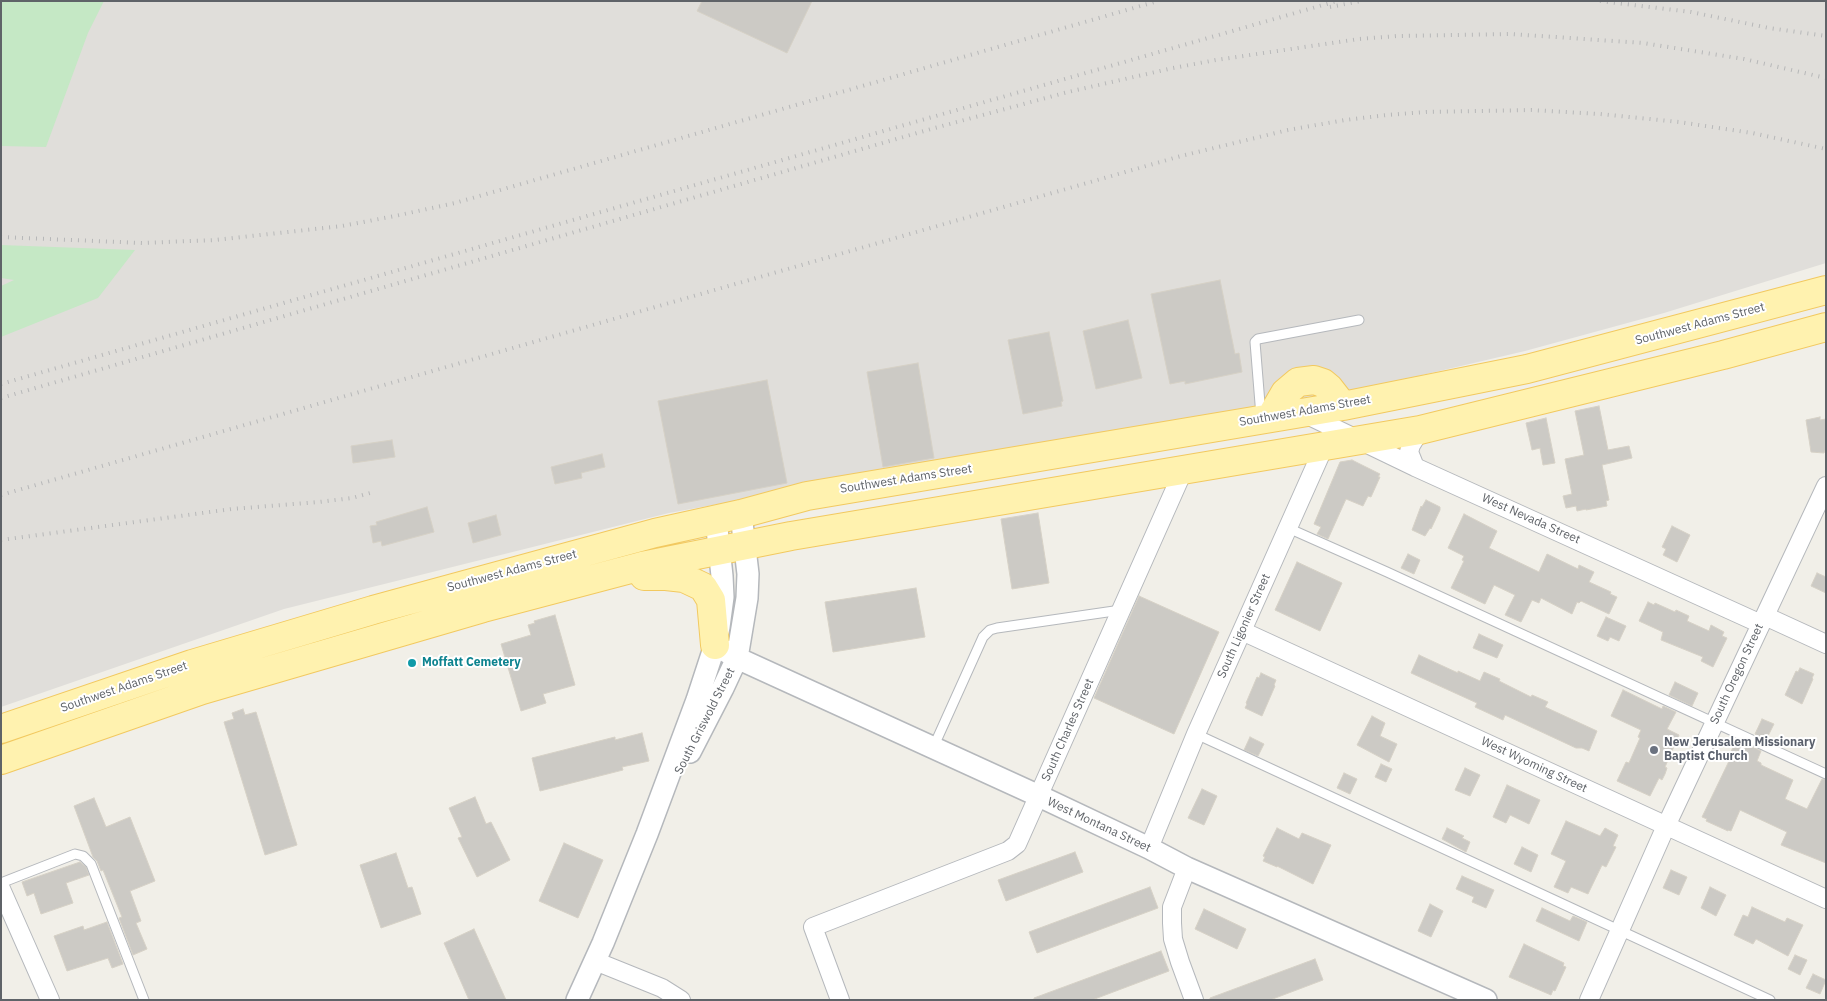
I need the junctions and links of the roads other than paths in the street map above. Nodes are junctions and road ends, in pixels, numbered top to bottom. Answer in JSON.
{"nodes":[{"id":1,"x":1826,"y":290,"type":"edge"},
{"id":2,"x":1359,"y":320,"type":"dead end"},
{"id":3,"x":1826,"y":327,"type":"edge"},
{"id":4,"x":1266,"y":418,"type":"junction"},
{"id":5,"x":1339,"y":430,"type":"junction"},
{"id":6,"x":1420,"y":430,"type":"junction"},
{"id":7,"x":1415,"y":467,"type":"junction"},
{"id":8,"x":1184,"y":469,"type":"junction"},
{"id":9,"x":1826,"y":486,"type":"edge"},
{"id":10,"x":728,"y":516,"type":"junction"},
{"id":11,"x":1288,"y":528,"type":"junction"},
{"id":12,"x":732,"y":547,"type":"junction"},
{"id":13,"x":566,"y":585,"type":"junction"},
{"id":14,"x":1121,"y":610,"type":"junction"},
{"id":15,"x":1763,"y":620,"type":"junction"},
{"id":16,"x":1242,"y":631,"type":"junction"},
{"id":17,"x":1826,"y":644,"type":"edge"},
{"id":18,"x":726,"y":651,"type":"junction"},
{"id":19,"x":1714,"y":724,"type":"junction"},
{"id":20,"x":1,"y":730,"type":"edge"},
{"id":21,"x":1196,"y":734,"type":"junction"},
{"id":22,"x":933,"y":748,"type":"junction"},
{"id":23,"x":1,"y":760,"type":"edge"},
{"id":24,"x":1826,"y":774,"type":"edge"},
{"id":25,"x":1038,"y":796,"type":"junction"},
{"id":26,"x":1666,"y":826,"type":"junction"},
{"id":27,"x":1149,"y":848,"type":"junction"},
{"id":28,"x":1187,"y":868,"type":"junction"},
{"id":29,"x":1,"y":883,"type":"edge"},
{"id":30,"x":1,"y":889,"type":"edge"},
{"id":31,"x":1826,"y":899,"type":"edge"},
{"id":32,"x":1619,"y":930,"type":"junction"},
{"id":33,"x":595,"y":961,"type":"junction"},
{"id":34,"x":50,"y":1000,"type":"edge"},
{"id":35,"x":144,"y":1000,"type":"edge"},
{"id":36,"x":577,"y":1000,"type":"edge"},
{"id":37,"x":681,"y":1000,"type":"edge"},
{"id":38,"x":840,"y":1000,"type":"edge"},
{"id":39,"x":1194,"y":1000,"type":"edge"},
{"id":40,"x":1486,"y":1000,"type":"edge"},
{"id":41,"x":1589,"y":1000,"type":"edge"},
{"id":42,"x":1770,"y":1000,"type":"edge"}],
"edges":[{"from":1,"to":5,"type":"main road","name":"Southwest Adams Street"},
{"from":2,"to":4,"type":"lane"},
{"from":3,"to":6,"type":"main road","name":"Southwest Adams Street"},
{"from":4,"to":5,"type":"main road","name":"Southwest Adams Street"},
{"from":4,"to":5,"type":"main road"},
{"from":4,"to":10,"type":"main road","name":"Southwest Adams Street"},
{"from":5,"to":6,"type":"main road","name":"Southwest Adams Street"},
{"from":5,"to":7,"type":"street","name":"West Nevada Street"},
{"from":5,"to":8,"type":"main road","name":"Southwest Adams Street"},
{"from":5,"to":11,"type":"street","name":"South Ligonier Street"},
{"from":6,"to":7,"type":"street"},
{"from":7,"to":15,"type":"street","name":"West Nevada Street"},
{"from":8,"to":12,"type":"main road","name":"Southwest Adams Street"},
{"from":8,"to":14,"type":"street","name":"South Charles Street"},
{"from":9,"to":15,"type":"street","name":"South Oregon Street"},
{"from":10,"to":12,"type":"street","name":"South Griswold Street"},
{"from":10,"to":20,"type":"main road","name":"Southwest Adams Street"},
{"from":11,"to":16,"type":"street","name":"South Ligonier Street"},
{"from":11,"to":19,"type":"lane"},
{"from":12,"to":13,"type":"main road","name":"Southwest Adams Street"},
{"from":12,"to":18,"type":"street","name":"South Griswold Street"},
{"from":13,"to":18,"type":"main road"},
{"from":13,"to":23,"type":"main road","name":"Southwest Adams Street"},
{"from":14,"to":22,"type":"lane"},
{"from":14,"to":25,"type":"street","name":"South Charles Street"},
{"from":15,"to":17,"type":"street","name":"West Nevada Street"},
{"from":15,"to":19,"type":"street","name":"South Oregon Street"},
{"from":16,"to":21,"type":"street","name":"South Ligonier Street"},
{"from":16,"to":26,"type":"street","name":"West Wyoming Street"},
{"from":18,"to":22,"type":"street","name":"West Montana Street"},
{"from":18,"to":33,"type":"street","name":"South Griswold Street"},
{"from":19,"to":24,"type":"lane"},
{"from":19,"to":26,"type":"street","name":"South Oregon Street"},
{"from":21,"to":27,"type":"street","name":"South Ligonier Street"},
{"from":21,"to":32,"type":"lane"},
{"from":22,"to":25,"type":"street","name":"West Montana Street"},
{"from":25,"to":27,"type":"street","name":"West Montana Street"},
{"from":25,"to":38,"type":"street","name":"South Charles Street"},
{"from":26,"to":31,"type":"street","name":"West Wyoming Street"},
{"from":26,"to":32,"type":"street","name":"South Oregon Street"},
{"from":27,"to":28,"type":"street","name":"West Montana Street"},
{"from":28,"to":39,"type":"street"},
{"from":28,"to":40,"type":"street","name":"West Montana Street"},
{"from":29,"to":35,"type":"lane"},
{"from":30,"to":34,"type":"street"},
{"from":32,"to":41,"type":"street","name":"South Oregon Street"},
{"from":32,"to":42,"type":"lane"},
{"from":33,"to":36,"type":"street","name":"South Griswold Street"},
{"from":33,"to":37,"type":"street"}]}
